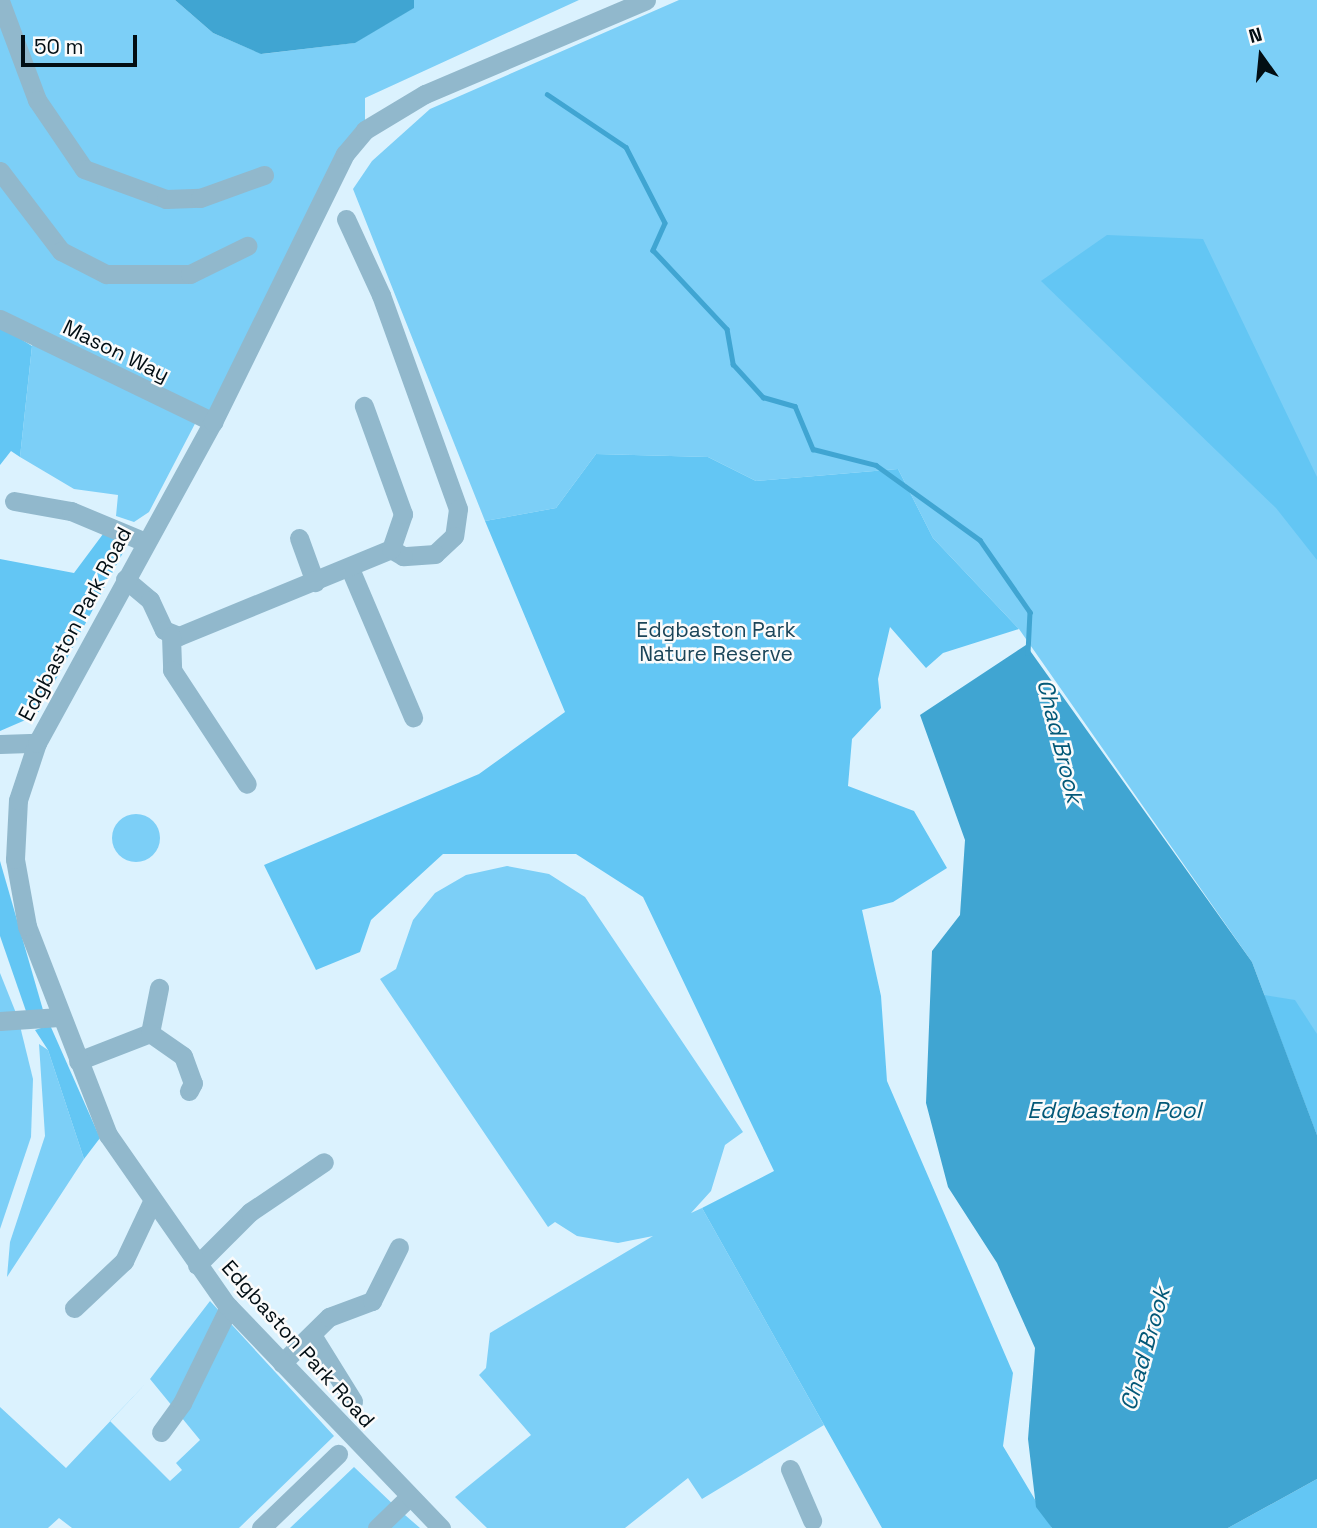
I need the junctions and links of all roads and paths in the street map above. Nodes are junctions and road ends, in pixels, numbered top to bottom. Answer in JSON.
{"nodes":[{"id":1,"x":646,"y":0,"type":"edge"},
{"id":2,"x":0,"y":1,"type":"edge"},
{"id":3,"x":0,"y":171,"type":"edge"},
{"id":4,"x":264,"y":175,"type":"dead end"},
{"id":5,"x":346,"y":219,"type":"dead end"},
{"id":6,"x":247,"y":246,"type":"dead end"},
{"id":7,"x":0,"y":319,"type":"edge"},
{"id":8,"x":364,"y":406,"type":"dead end"},
{"id":9,"x":213,"y":422,"type":"junction"},
{"id":10,"x":14,"y":502,"type":"dead end"},
{"id":11,"x":299,"y":538,"type":"dead end"},
{"id":12,"x":145,"y":542,"type":"junction"},
{"id":13,"x":391,"y":549,"type":"junction"},
{"id":14,"x":352,"y":571,"type":"junction"},
{"id":15,"x":125,"y":579,"type":"junction"},
{"id":16,"x":315,"y":582,"type":"junction"},
{"id":17,"x":171,"y":636,"type":"junction"},
{"id":18,"x":414,"y":717,"type":"dead end"},
{"id":19,"x":37,"y":743,"type":"junction"},
{"id":20,"x":0,"y":744,"type":"edge"},
{"id":21,"x":247,"y":784,"type":"dead end"},
{"id":22,"x":159,"y":988,"type":"dead end"},
{"id":23,"x":59,"y":1017,"type":"junction"},
{"id":24,"x":0,"y":1021,"type":"edge"},
{"id":25,"x":150,"y":1033,"type":"junction"},
{"id":26,"x":78,"y":1060,"type":"junction"},
{"id":27,"x":188,"y":1091,"type":"dead end"},
{"id":28,"x":324,"y":1162,"type":"dead end"},
{"id":29,"x":151,"y":1203,"type":"junction"},
{"id":30,"x":399,"y":1247,"type":"dead end"},
{"id":31,"x":197,"y":1265,"type":"junction"},
{"id":32,"x":229,"y":1307,"type":"junction"},
{"id":33,"x":74,"y":1308,"type":"dead end"},
{"id":34,"x":312,"y":1335,"type":"junction"},
{"id":35,"x":282,"y":1363,"type":"junction"},
{"id":36,"x":334,"y":1418,"type":"junction"},
{"id":37,"x":160,"y":1432,"type":"dead end"},
{"id":38,"x":338,"y":1454,"type":"dead end"},
{"id":39,"x":409,"y":1468,"type":"dead end"},
{"id":40,"x":790,"y":1469,"type":"dead end"},
{"id":41,"x":394,"y":1482,"type":"junction"},
{"id":42,"x":408,"y":1498,"type":"junction"},
{"id":43,"x":810,"y":1525,"type":"edge"},
{"id":44,"x":261,"y":1528,"type":"edge"},
{"id":45,"x":377,"y":1528,"type":"edge"},
{"id":46,"x":441,"y":1528,"type":"edge"}],
"edges":[{"from":1,"to":9,"type":"street","name":"Edgbaston Park Road"},
{"from":2,"to":4,"type":"street"},
{"from":3,"to":6,"type":"street"},
{"from":5,"to":13,"type":"street"},
{"from":7,"to":9,"type":"street","name":"Mason Way"},
{"from":8,"to":13,"type":"street"},
{"from":9,"to":12,"type":"street","name":"Edgbaston Park Road"},
{"from":10,"to":12,"type":"street"},
{"from":11,"to":16,"type":"street"},
{"from":12,"to":15,"type":"street","name":"Edgbaston Park Road"},
{"from":13,"to":14,"type":"street"},
{"from":14,"to":16,"type":"street"},
{"from":14,"to":18,"type":"street"},
{"from":15,"to":17,"type":"street"},
{"from":15,"to":19,"type":"street","name":"Edgbaston Park Road"},
{"from":16,"to":17,"type":"street"},
{"from":17,"to":21,"type":"street"},
{"from":19,"to":20,"type":"street"},
{"from":19,"to":23,"type":"street","name":"Edgbaston Park Road"},
{"from":22,"to":25,"type":"street"},
{"from":23,"to":24,"type":"street"},
{"from":23,"to":26,"type":"street","name":"Edgbaston Park Road"},
{"from":25,"to":26,"type":"street"},
{"from":25,"to":27,"type":"street"},
{"from":26,"to":29,"type":"street","name":"Edgbaston Park Road"},
{"from":28,"to":31,"type":"street"},
{"from":29,"to":31,"type":"street","name":"Edgbaston Park Road"},
{"from":29,"to":33,"type":"street"},
{"from":30,"to":34,"type":"street"},
{"from":31,"to":32,"type":"street","name":"Edgbaston Park Road"},
{"from":32,"to":35,"type":"street","name":"Edgbaston Park Road"},
{"from":32,"to":37,"type":"street"},
{"from":34,"to":35,"type":"street"},
{"from":34,"to":36,"type":"street"},
{"from":35,"to":36,"type":"street","name":"Edgbaston Park Road"},
{"from":36,"to":41,"type":"street","name":"Edgbaston Park Road"},
{"from":38,"to":44,"type":"street"},
{"from":39,"to":41,"type":"street"},
{"from":40,"to":43,"type":"street"},
{"from":41,"to":42,"type":"street","name":"Edgbaston Park Road"},
{"from":42,"to":45,"type":"street"},
{"from":42,"to":46,"type":"street","name":"Edgbaston Park Road"}]}
